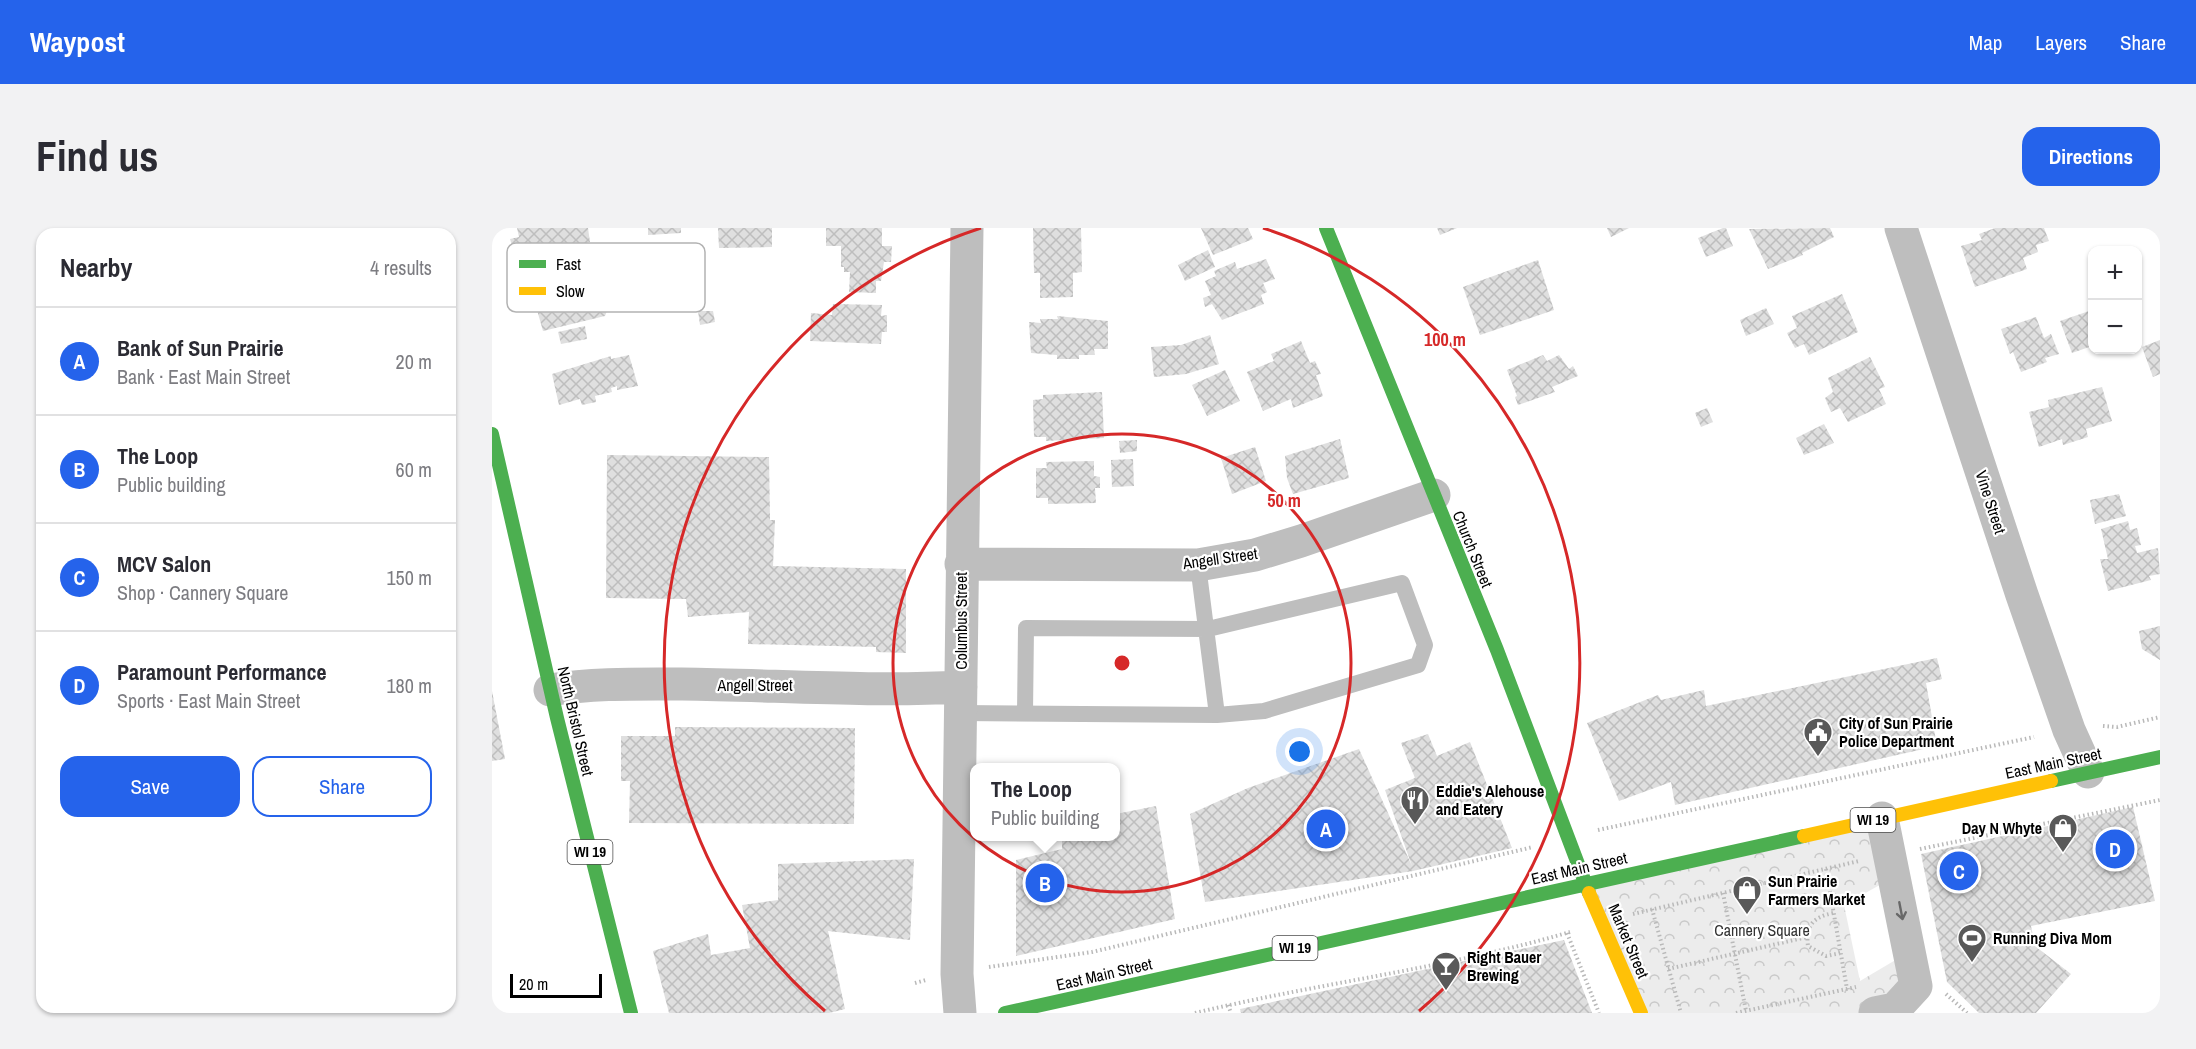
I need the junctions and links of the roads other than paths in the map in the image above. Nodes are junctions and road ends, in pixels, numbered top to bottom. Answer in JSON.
{"nodes":[{"id":1,"x":967,"y":228,"type":"edge"},
{"id":2,"x":1326,"y":228,"type":"edge"},
{"id":3,"x":1901,"y":228,"type":"edge"},
{"id":4,"x":492,"y":434,"type":"edge"},
{"id":5,"x":1434,"y":495,"type":"junction"},
{"id":6,"x":961,"y":564,"type":"junction"},
{"id":7,"x":1198,"y":565,"type":"junction"},
{"id":8,"x":1208,"y":629,"type":"junction"},
{"id":9,"x":550,"y":690,"type":"junction"},
{"id":10,"x":961,"y":700,"type":"junction"},
{"id":11,"x":1025,"y":713,"type":"junction"},
{"id":12,"x":1217,"y":715,"type":"junction"},
{"id":13,"x":2160,"y":757,"type":"edge"},
{"id":14,"x":2088,"y":772,"type":"junction"},
{"id":15,"x":1882,"y":818,"type":"junction"},
{"id":16,"x":1585,"y":883,"type":"junction"},
{"id":17,"x":1915,"y":996,"type":"edge"},
{"id":18,"x":1863,"y":998,"type":"edge"},
{"id":19,"x":1016,"y":1012,"type":"edge"},
{"id":20,"x":631,"y":1013,"type":"edge"},
{"id":21,"x":960,"y":1013,"type":"edge"},
{"id":22,"x":1641,"y":1013,"type":"edge"}],
"edges":[{"from":1,"to":6,"type":"street","name":"Columbus Street"},
{"from":2,"to":5,"type":"main road","name":"Church Street"},
{"from":3,"to":14,"type":"street","name":"Vine Street"},
{"from":4,"to":9,"type":"main road","name":"North Bristol Street","number":"WI 19"},
{"from":5,"to":7,"type":"street","name":"Angell Street"},
{"from":5,"to":16,"type":"main road","name":"Church Street"},
{"from":6,"to":7,"type":"street","name":"Angell Street"},
{"from":6,"to":10,"type":"street","name":"Columbus Street"},
{"from":7,"to":8,"type":"lane"},
{"from":8,"to":11,"type":"lane"},
{"from":8,"to":12,"type":"lane"},
{"from":8,"to":12,"type":"lane"},
{"from":9,"to":10,"type":"street","name":"Angell Street"},
{"from":9,"to":20,"type":"main road","name":"North Bristol Street","number":"WI 19"},
{"from":10,"to":11,"type":"lane"},
{"from":10,"to":21,"type":"street","name":"Columbus Street"},
{"from":11,"to":12,"type":"lane"},
{"from":13,"to":14,"type":"main road","name":"East Main Street","number":"WI 19"},
{"from":14,"to":15,"type":"main road","name":"East Main Street","number":"WI 19"},
{"from":15,"to":16,"type":"main road","name":"East Main Street","number":"WI 19"},
{"from":15,"to":17,"type":"street","one_way":true},
{"from":16,"to":19,"type":"main road","name":"East Main Street","number":"WI 19"},
{"from":16,"to":22,"type":"main road","name":"Market Street"},
{"from":17,"to":18,"type":"street"}]}
